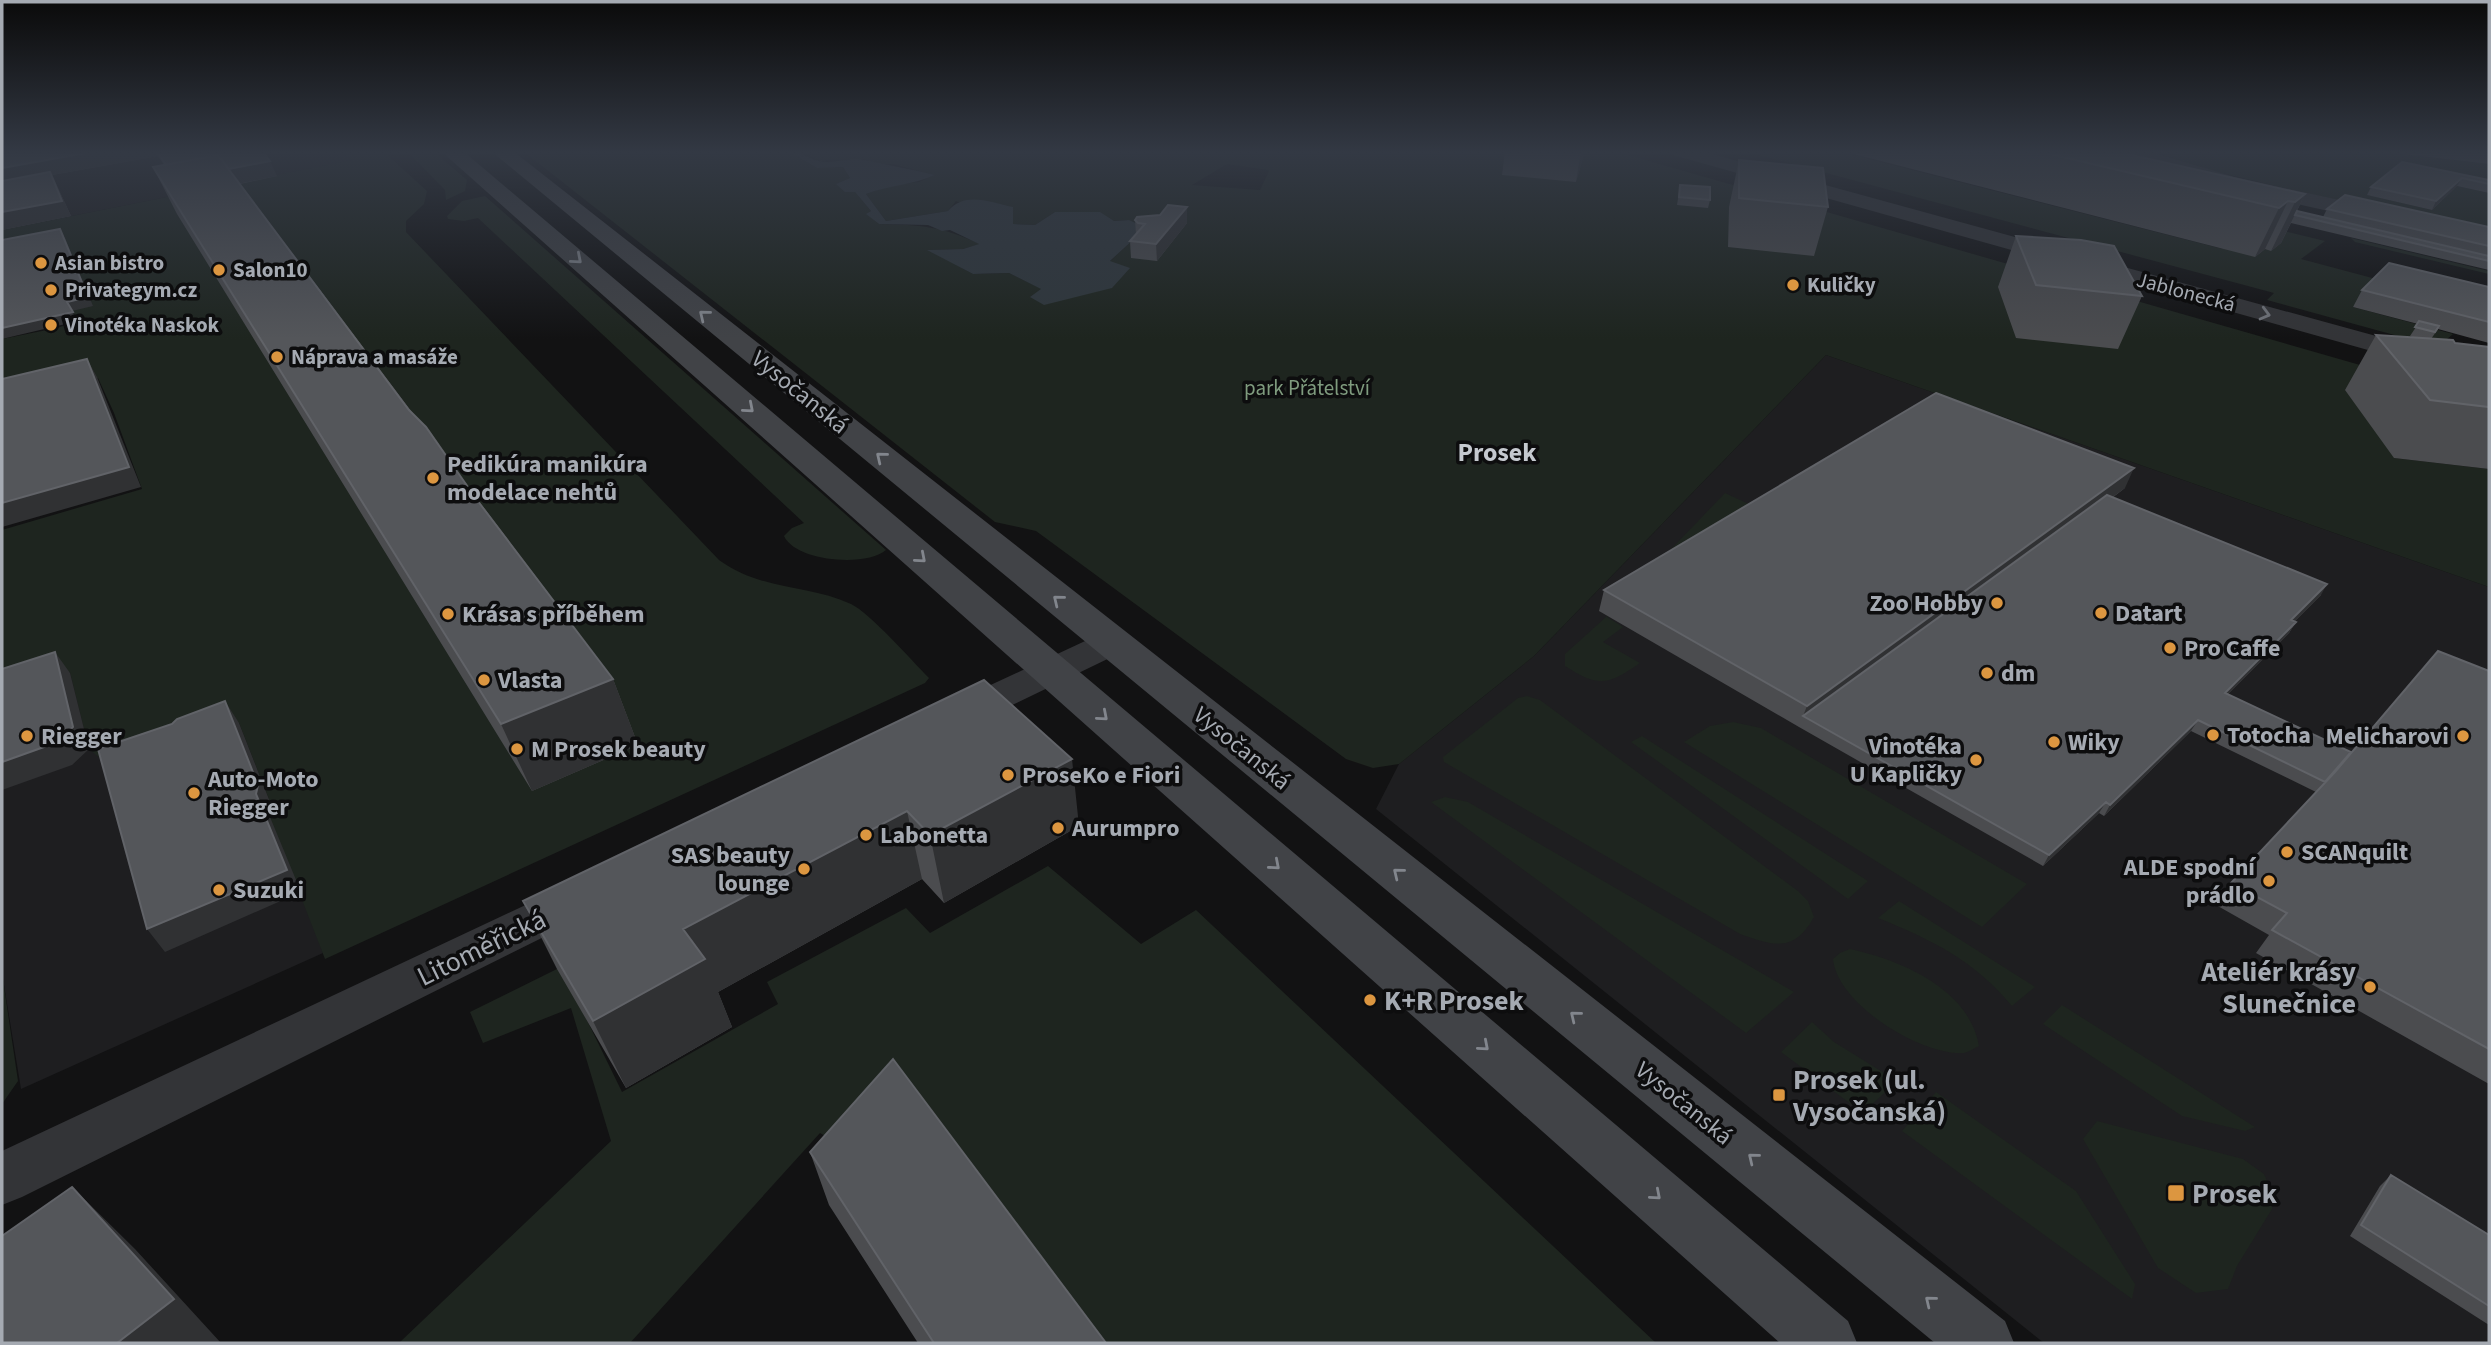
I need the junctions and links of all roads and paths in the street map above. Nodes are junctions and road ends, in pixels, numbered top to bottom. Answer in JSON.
{"nodes":[{"id":1,"x":524,"y":214,"type":"edge"},
{"id":2,"x":579,"y":214,"type":"edge"},
{"id":3,"x":1906,"y":214,"type":"edge"},
{"id":4,"x":2372,"y":214,"type":"edge"},
{"id":5,"x":2489,"y":240,"type":"edge"},
{"id":6,"x":2489,"y":376,"type":"edge"},
{"id":7,"x":1111,"y":643,"type":"junction"},
{"id":8,"x":1052,"y":671,"type":"junction"},
{"id":9,"x":915,"y":737,"type":"edge"},
{"id":10,"x":616,"y":882,"type":"edge"},
{"id":11,"x":2,"y":1179,"type":"edge"},
{"id":12,"x":1826,"y":1343,"type":"edge"},
{"id":13,"x":1983,"y":1343,"type":"edge"}],
"edges":[{"from":1,"to":8,"type":"main road","name":"Vysočanská","one_way":true},
{"from":7,"to":2,"type":"main road","name":"Vysočanská","one_way":true},
{"from":3,"to":6,"type":"street","name":"Jablonecká","one_way":true},
{"from":4,"to":5,"type":"street"},
{"from":7,"to":8,"type":"street"},
{"from":13,"to":7,"type":"main road","name":"Vysočanská","one_way":true},
{"from":8,"to":9,"type":"street"},
{"from":8,"to":12,"type":"main road","name":"Vysočanská","one_way":true},
{"from":10,"to":11,"type":"street","name":"Litoměřická"}]}
